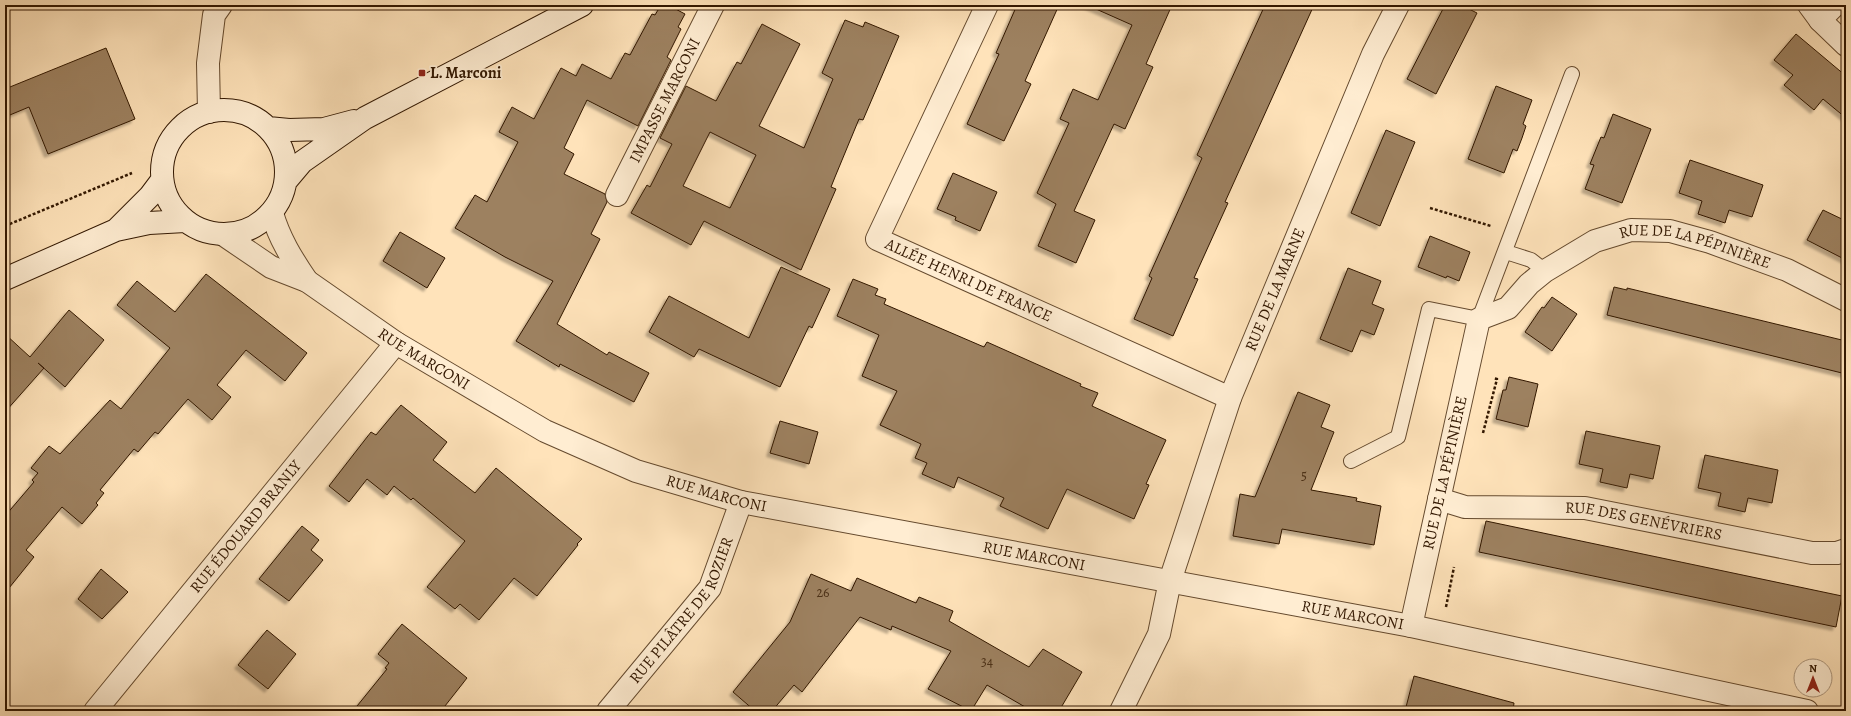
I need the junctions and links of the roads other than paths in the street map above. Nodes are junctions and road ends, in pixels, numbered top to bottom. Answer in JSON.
{"nodes":[{"id":1,"x":221,"y":5,"type":"edge"},
{"id":2,"x":582,"y":5,"type":"edge"},
{"id":3,"x":713,"y":5,"type":"edge"},
{"id":4,"x":987,"y":5,"type":"edge"},
{"id":5,"x":1398,"y":5,"type":"edge"},
{"id":6,"x":1822,"y":10,"type":"edge"},
{"id":7,"x":1846,"y":45,"type":"edge"},
{"id":8,"x":1572,"y":74,"type":"dead end"},
{"id":9,"x":209,"y":112,"type":"junction"},
{"id":10,"x":365,"y":118,"type":"junction"},
{"id":11,"x":268,"y":128,"type":"junction"},
{"id":12,"x":162,"y":180,"type":"junction"},
{"id":13,"x":286,"y":181,"type":"junction"},
{"id":14,"x":617,"y":195,"type":"dead end"},
{"id":15,"x":272,"y":213,"type":"junction"},
{"id":16,"x":185,"y":221,"type":"junction"},
{"id":17,"x":116,"y":230,"type":"junction"},
{"id":18,"x":224,"y":235,"type":"junction"},
{"id":19,"x":1506,"y":252,"type":"junction"},
{"id":20,"x":1545,"y":271,"type":"junction"},
{"id":21,"x":5,"y":279,"type":"edge"},
{"id":22,"x":307,"y":281,"type":"junction"},
{"id":23,"x":1846,"y":300,"type":"edge"},
{"id":24,"x":1479,"y":319,"type":"junction"},
{"id":25,"x":396,"y":344,"type":"junction"},
{"id":26,"x":1230,"y":398,"type":"junction"},
{"id":27,"x":1351,"y":461,"type":"dead end"},
{"id":28,"x":1439,"y":499,"type":"junction"},
{"id":29,"x":741,"y":502,"type":"junction"},
{"id":30,"x":1846,"y":550,"type":"edge"},
{"id":31,"x":1170,"y":581,"type":"junction"},
{"id":32,"x":1411,"y":626,"type":"junction"},
{"id":33,"x":95,"y":711,"type":"edge"},
{"id":34,"x":608,"y":711,"type":"edge"},
{"id":35,"x":1121,"y":711,"type":"edge"},
{"id":36,"x":1806,"y":711,"type":"edge"}],
"edges":[{"from":1,"to":9,"type":"street"},
{"from":2,"to":10,"type":"street"},
{"from":3,"to":14,"type":"street","name":"IMPASSE MARCONI"},
{"from":4,"to":26,"type":"street","name":"ALLÉE HENRI DE FRANCE"},
{"from":5,"to":26,"type":"street","name":"RUE DE LA MARNE"},
{"from":6,"to":7,"type":"street"},
{"from":8,"to":19,"type":"lane","name":"RUE DE LA PÉPINIÈRE"},
{"from":9,"to":11,"type":"street"},
{"from":9,"to":12,"type":"street"},
{"from":10,"to":11,"type":"street"},
{"from":10,"to":13,"type":"street"},
{"from":11,"to":13,"type":"street"},
{"from":12,"to":16,"type":"street"},
{"from":12,"to":17,"type":"street"},
{"from":13,"to":15,"type":"street"},
{"from":15,"to":18,"type":"street"},
{"from":15,"to":22,"type":"street","name":"RUE MARCONI"},
{"from":16,"to":17,"type":"street"},
{"from":16,"to":18,"type":"street"},
{"from":17,"to":21,"type":"street"},
{"from":18,"to":22,"type":"street","name":"RUE MARCONI"},
{"from":19,"to":20,"type":"lane"},
{"from":19,"to":24,"type":"lane","name":"RUE DE LA PÉPINIÈRE"},
{"from":20,"to":23,"type":"street","name":"RUE DE LA PÉPINIÈRE"},
{"from":20,"to":24,"type":"street","name":"RUE DE LA PÉPINIÈRE"},
{"from":22,"to":25,"type":"street","name":"RUE MARCONI"},
{"from":24,"to":27,"type":"lane"},
{"from":24,"to":28,"type":"street","name":"RUE DE LA PÉPINIÈRE"},
{"from":25,"to":29,"type":"street","name":"RUE MARCONI"},
{"from":25,"to":33,"type":"street","name":"RUE ÉDOUARD BRANLY"},
{"from":26,"to":31,"type":"street","name":"RUE DE LA MARNE"},
{"from":28,"to":30,"type":"street","name":"RUE DES GENÉVRIERS"},
{"from":28,"to":32,"type":"street","name":"RUE DE LA PÉPINIÈRE"},
{"from":29,"to":31,"type":"street","name":"RUE MARCONI"},
{"from":29,"to":34,"type":"street","name":"RUE PILÂTRE DE ROZIER"},
{"from":31,"to":32,"type":"street","name":"RUE MARCONI"},
{"from":31,"to":35,"type":"street","name":"RUE DE LA MARNE"},
{"from":32,"to":36,"type":"street","name":"RUE MARCONI"}]}
